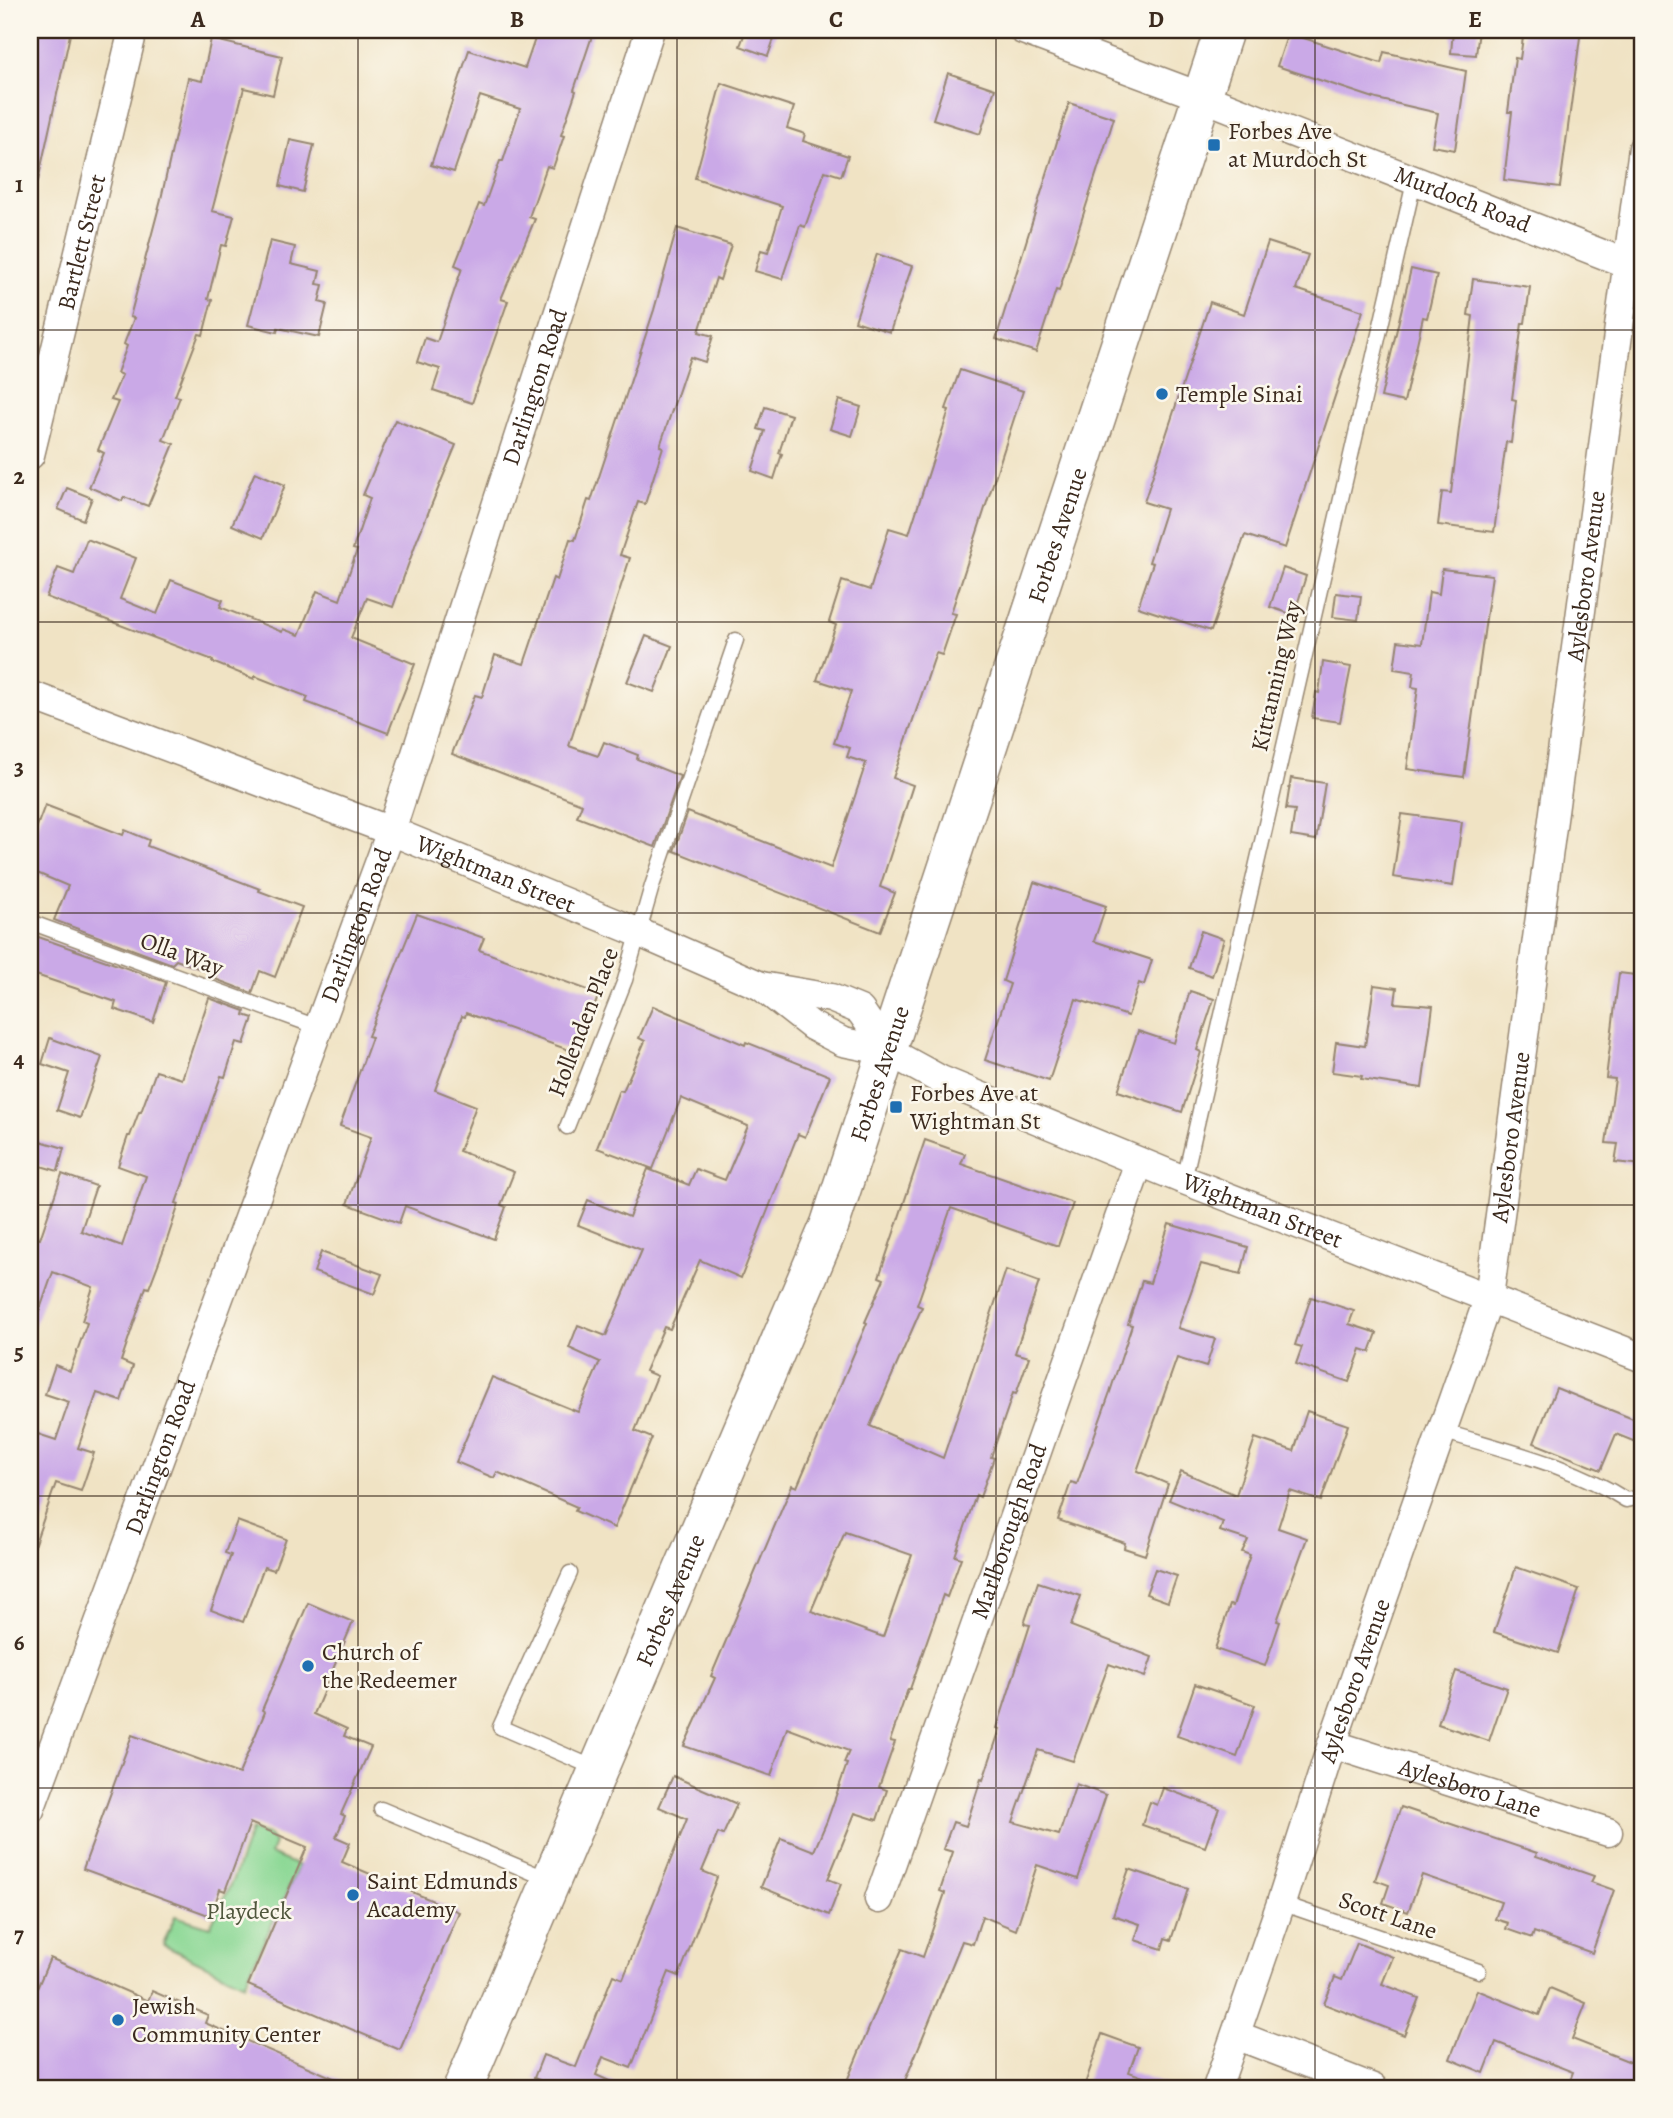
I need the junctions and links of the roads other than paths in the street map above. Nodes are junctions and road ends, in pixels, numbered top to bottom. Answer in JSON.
{"nodes":[{"id":1,"x":133,"y":30,"type":"edge"},
{"id":2,"x":650,"y":30,"type":"edge"},
{"id":3,"x":1023,"y":30,"type":"edge"},
{"id":4,"x":1224,"y":30,"type":"edge"},
{"id":5,"x":1202,"y":97,"type":"junction"},
{"id":6,"x":1643,"y":148,"type":"edge"},
{"id":7,"x":1413,"y":181,"type":"junction"},
{"id":8,"x":1636,"y":267,"type":"edge"},
{"id":9,"x":30,"y":455,"type":"edge"},
{"id":10,"x":737,"y":640,"type":"dead end"},
{"id":11,"x":30,"y":695,"type":"edge"},
{"id":12,"x":391,"y":831,"type":"junction"},
{"id":13,"x":30,"y":922,"type":"edge"},
{"id":14,"x":640,"y":933,"type":"junction"},
{"id":15,"x":320,"y":1028,"type":"junction"},
{"id":16,"x":888,"y":1051,"type":"junction"},
{"id":17,"x":567,"y":1127,"type":"dead end"},
{"id":18,"x":1139,"y":1162,"type":"junction"},
{"id":19,"x":1184,"y":1180,"type":"junction"},
{"id":20,"x":1489,"y":1297,"type":"junction"},
{"id":21,"x":1643,"y":1358,"type":"edge"},
{"id":22,"x":1442,"y":1431,"type":"junction"},
{"id":23,"x":1643,"y":1490,"type":"edge"},
{"id":24,"x":570,"y":1573,"type":"dead end"},
{"id":25,"x":1332,"y":1744,"type":"junction"},
{"id":26,"x":598,"y":1770,"type":"junction"},
{"id":27,"x":380,"y":1809,"type":"dead end"},
{"id":28,"x":30,"y":1810,"type":"edge"},
{"id":29,"x":1608,"y":1832,"type":"dead end"},
{"id":30,"x":552,"y":1880,"type":"junction"},
{"id":31,"x":879,"y":1899,"type":"dead end"},
{"id":32,"x":1281,"y":1903,"type":"junction"},
{"id":33,"x":1479,"y":1971,"type":"dead end"},
{"id":34,"x":1236,"y":2035,"type":"junction"},
{"id":35,"x":463,"y":2088,"type":"edge"},
{"id":36,"x":1217,"y":2088,"type":"edge"},
{"id":37,"x":1373,"y":2088,"type":"edge"}],
"edges":[{"from":1,"to":9,"type":"street","name":"Bartlett Street"},
{"from":2,"to":12,"type":"street","name":"Darlington Road"},
{"from":3,"to":5,"type":"street","name":"Murdoch Road"},
{"from":4,"to":5,"type":"main road","name":"Forbes Avenue"},
{"from":5,"to":7,"type":"street","name":"Murdoch Road"},
{"from":5,"to":16,"type":"main road","name":"Forbes Avenue"},
{"from":6,"to":8,"type":"street","name":"Aylesboro Avenue"},
{"from":7,"to":8,"type":"street","name":"Murdoch Road"},
{"from":7,"to":19,"type":"lane","name":"Kittanning Way"},
{"from":8,"to":20,"type":"street","name":"Aylesboro Avenue"},
{"from":10,"to":14,"type":"lane","name":"Hollenden Place"},
{"from":11,"to":12,"type":"street","name":"Wightman Street"},
{"from":12,"to":14,"type":"street","name":"Wightman Street"},
{"from":12,"to":15,"type":"street","name":"Darlington Road"},
{"from":13,"to":15,"type":"lane","name":"Olla Way"},
{"from":14,"to":16,"type":"street","name":"Wightman Street"},
{"from":14,"to":17,"type":"lane","name":"Hollenden Place"},
{"from":15,"to":28,"type":"street","name":"Darlington Road"},
{"from":16,"to":18,"type":"street","name":"Wightman Street"},
{"from":16,"to":26,"type":"main road","name":"Forbes Avenue"},
{"from":18,"to":19,"type":"street","name":"Wightman Street"},
{"from":18,"to":31,"type":"street","name":"Marlborough Road"},
{"from":19,"to":20,"type":"street","name":"Wightman Street"},
{"from":20,"to":21,"type":"street","name":"Wightman Street"},
{"from":20,"to":22,"type":"street","name":"Aylesboro Avenue"},
{"from":22,"to":23,"type":"lane"},
{"from":22,"to":25,"type":"street","name":"Aylesboro Avenue"},
{"from":24,"to":26,"type":"lane"},
{"from":25,"to":29,"type":"street","name":"Aylesboro Lane"},
{"from":25,"to":32,"type":"street","name":"Aylesboro Avenue"},
{"from":26,"to":30,"type":"main road","name":"Forbes Avenue"},
{"from":27,"to":30,"type":"lane"},
{"from":30,"to":35,"type":"main road","name":"Forbes Avenue"},
{"from":32,"to":33,"type":"lane","name":"Scott Lane"},
{"from":32,"to":34,"type":"street","name":"Aylesboro Avenue"},
{"from":34,"to":36,"type":"street","name":"Aylesboro Avenue"},
{"from":34,"to":37,"type":"street"}]}
